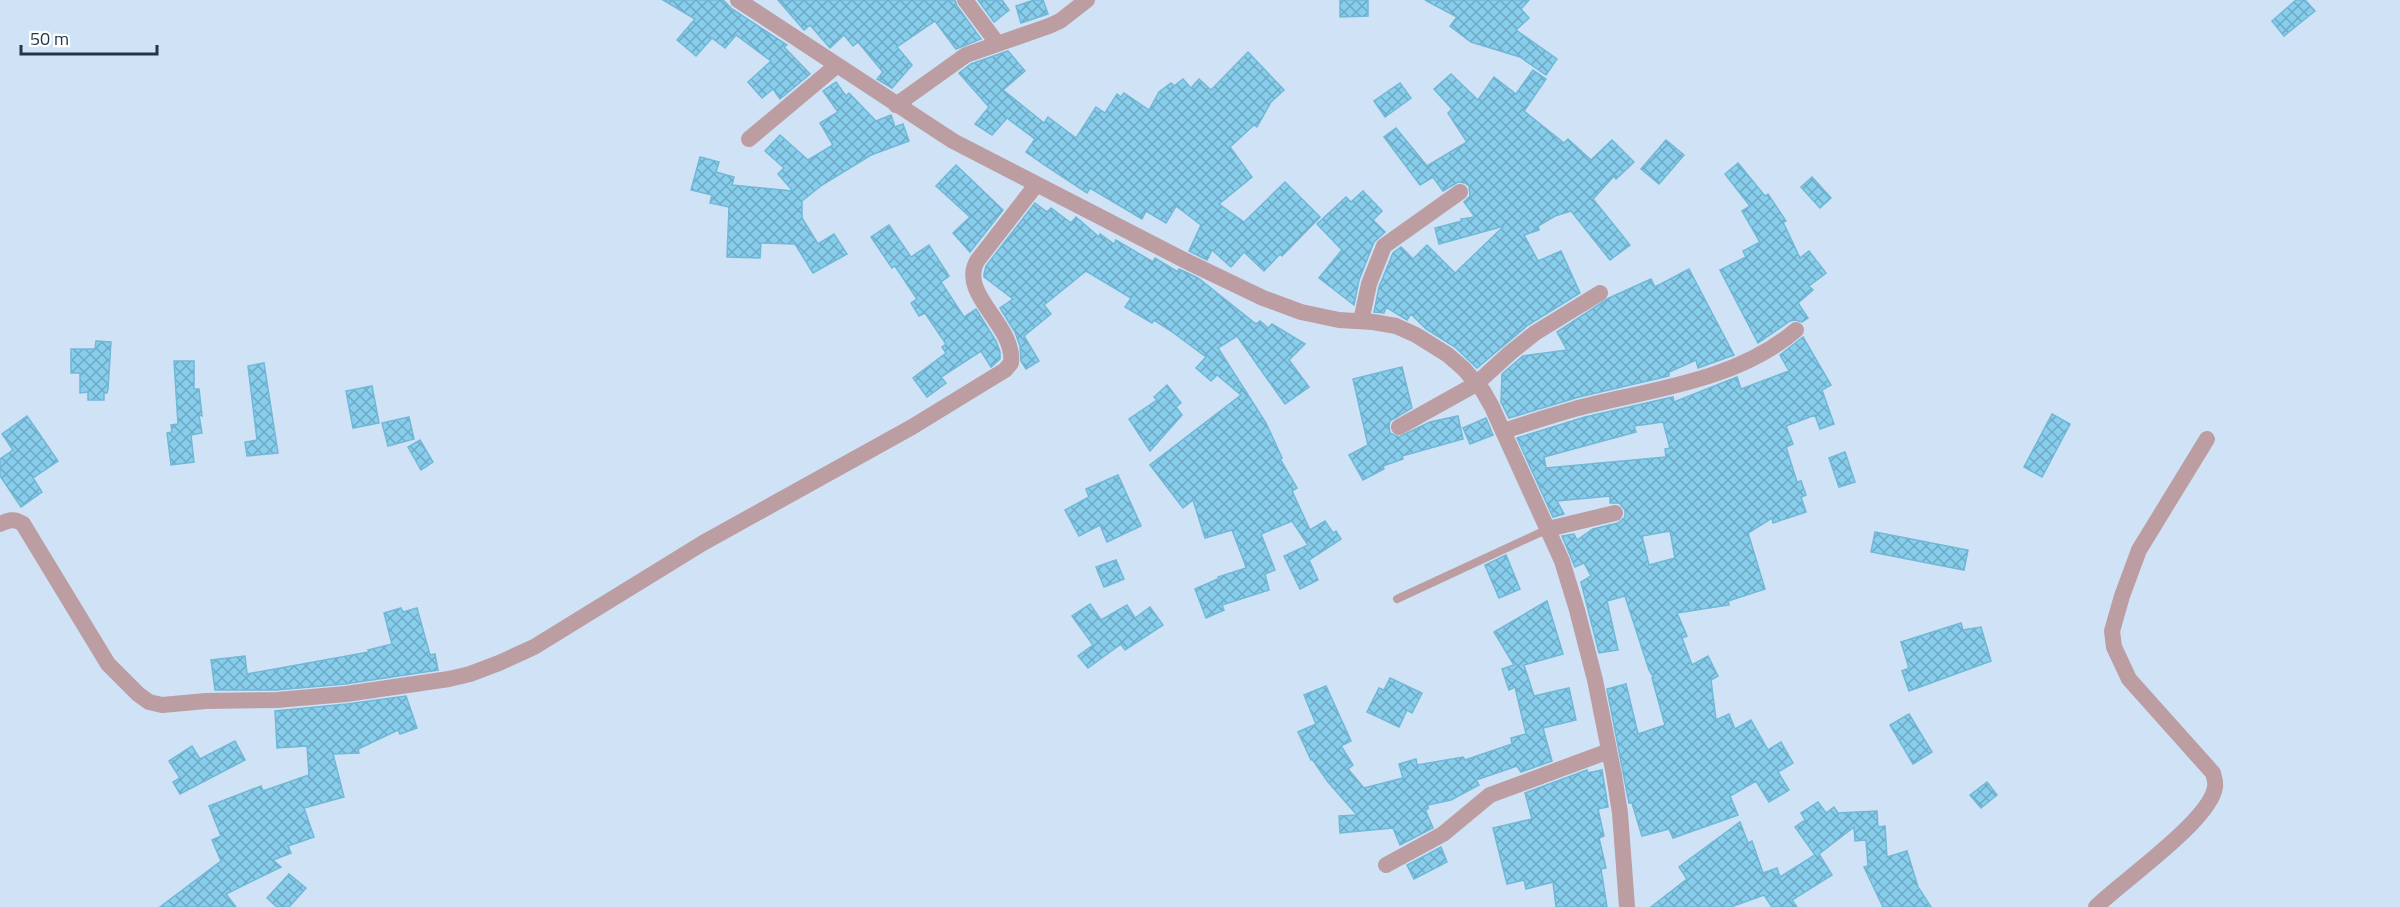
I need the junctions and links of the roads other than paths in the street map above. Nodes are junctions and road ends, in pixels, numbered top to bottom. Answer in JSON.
{"nodes":[{"id":1,"x":738,"y":0,"type":"edge"},
{"id":2,"x":964,"y":0,"type":"edge"},
{"id":3,"x":1088,"y":0,"type":"edge"},
{"id":4,"x":997,"y":43,"type":"junction"},
{"id":5,"x":836,"y":66,"type":"junction"},
{"id":6,"x":896,"y":105,"type":"junction"},
{"id":7,"x":749,"y":139,"type":"dead end"},
{"id":8,"x":1036,"y":185,"type":"junction"},
{"id":9,"x":1460,"y":192,"type":"dead end"},
{"id":10,"x":1600,"y":293,"type":"dead end"},
{"id":11,"x":1360,"y":321,"type":"junction"},
{"id":12,"x":1796,"y":330,"type":"dead end"},
{"id":13,"x":1476,"y":384,"type":"junction"},
{"id":14,"x":1399,"y":427,"type":"dead end"},
{"id":15,"x":1503,"y":431,"type":"junction"},
{"id":16,"x":2207,"y":439,"type":"dead end"},
{"id":17,"x":1615,"y":513,"type":"dead end"},
{"id":18,"x":0,"y":524,"type":"edge"},
{"id":19,"x":1548,"y":529,"type":"junction"},
{"id":20,"x":1397,"y":598,"type":"dead end"},
{"id":21,"x":1609,"y":751,"type":"junction"},
{"id":22,"x":1386,"y":865,"type":"dead end"},
{"id":23,"x":1627,"y":907,"type":"edge"},
{"id":24,"x":2096,"y":907,"type":"edge"}],
"edges":[{"from":1,"to":5,"type":"street"},
{"from":2,"to":4,"type":"street"},
{"from":3,"to":4,"type":"street"},
{"from":4,"to":6,"type":"street"},
{"from":5,"to":6,"type":"street"},
{"from":5,"to":7,"type":"street"},
{"from":6,"to":8,"type":"street"},
{"from":8,"to":11,"type":"street"},
{"from":8,"to":18,"type":"street"},
{"from":9,"to":11,"type":"street"},
{"from":10,"to":13,"type":"street"},
{"from":11,"to":13,"type":"street"},
{"from":12,"to":15,"type":"street"},
{"from":13,"to":14,"type":"street"},
{"from":13,"to":15,"type":"street"},
{"from":15,"to":19,"type":"street"},
{"from":16,"to":24,"type":"street"},
{"from":17,"to":19,"type":"street"},
{"from":19,"to":20,"type":"lane"},
{"from":19,"to":21,"type":"street"},
{"from":21,"to":22,"type":"street"},
{"from":21,"to":23,"type":"street"}]}
